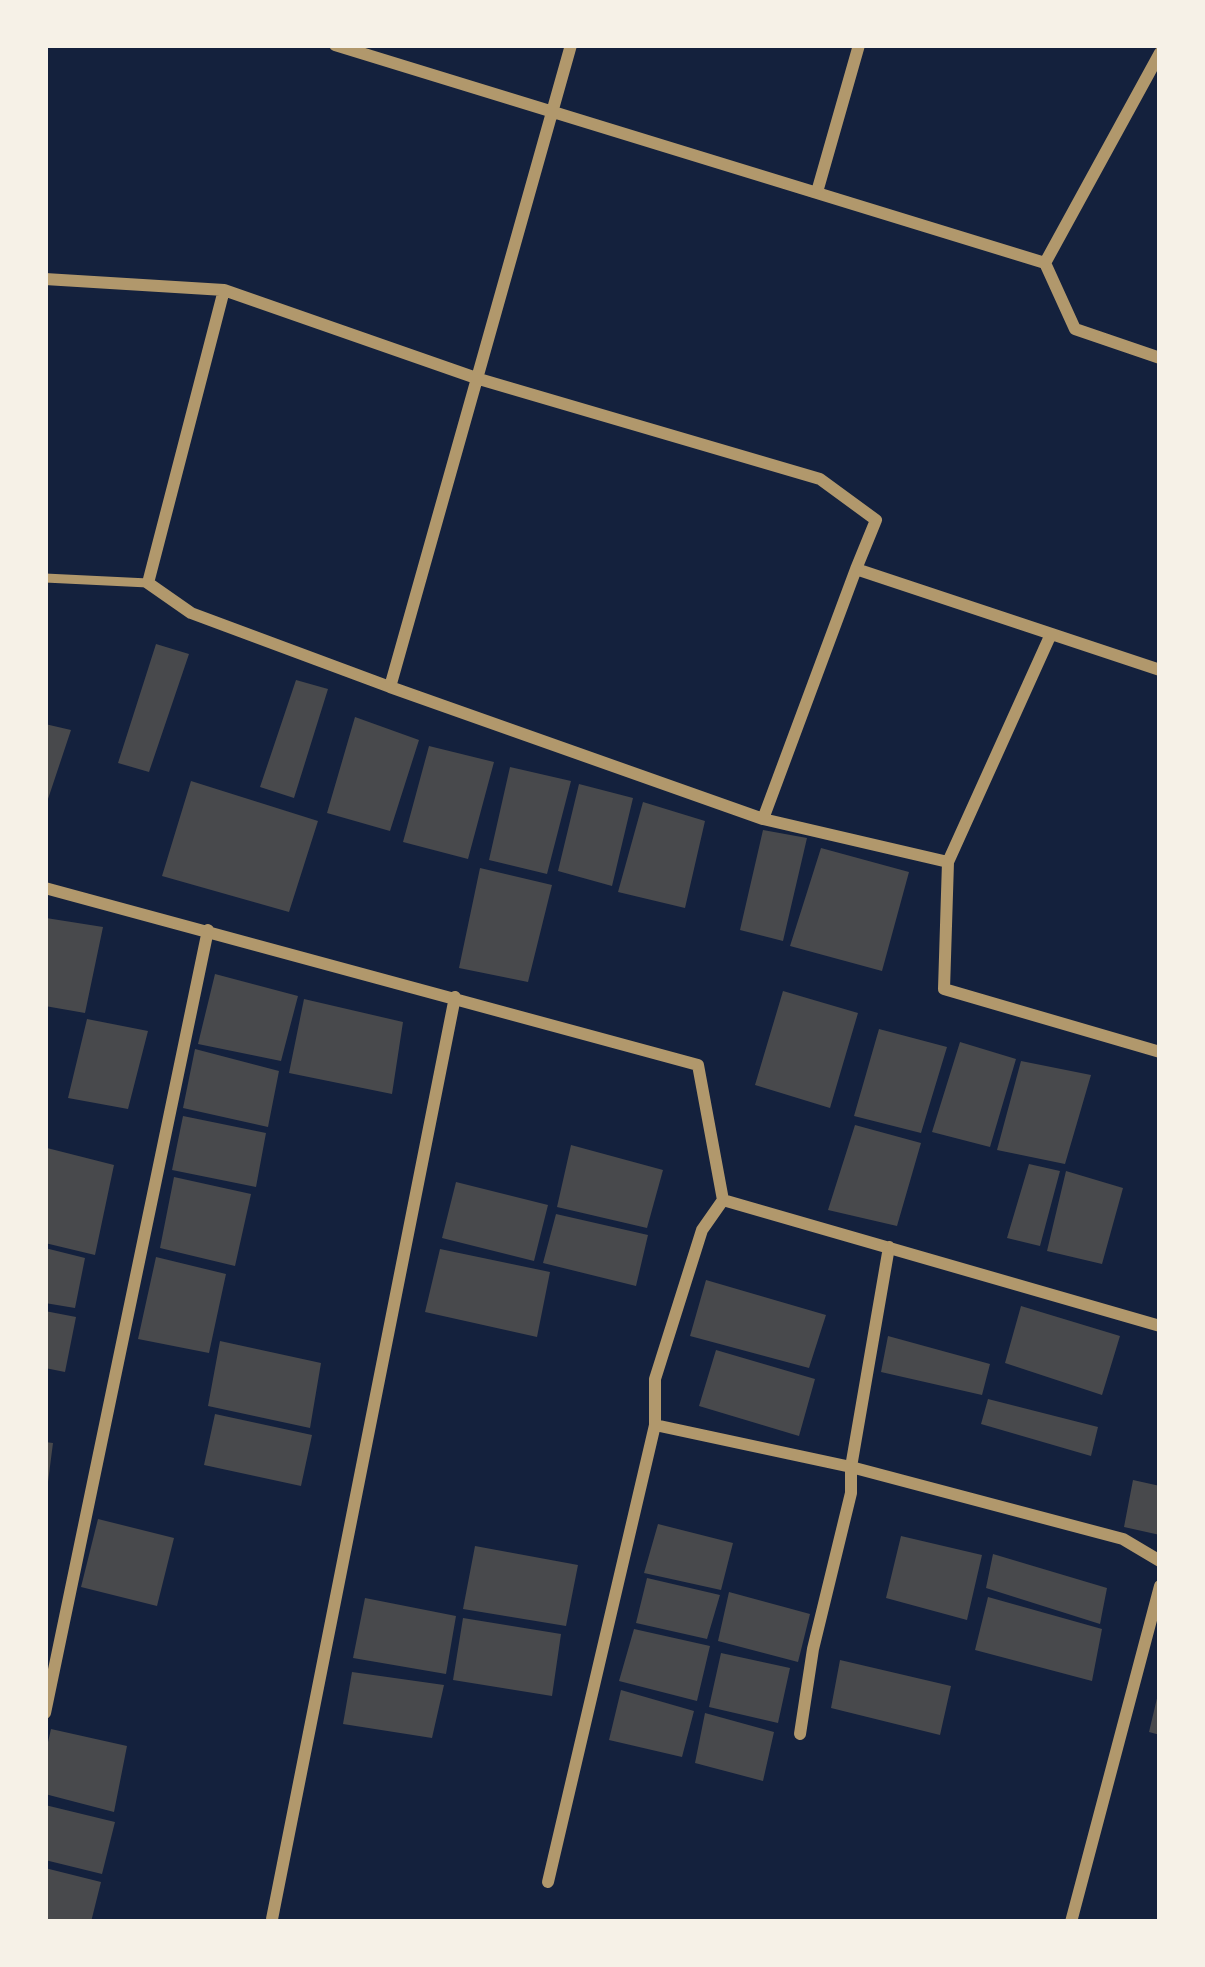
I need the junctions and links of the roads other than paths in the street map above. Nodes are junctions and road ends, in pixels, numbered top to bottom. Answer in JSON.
{"nodes":[{"id":1,"x":335,"y":45,"type":"edge"},
{"id":2,"x":572,"y":45,"type":"edge"},
{"id":3,"x":859,"y":45,"type":"edge"},
{"id":4,"x":1160,"y":53,"type":"edge"},
{"id":5,"x":553,"y":110,"type":"junction"},
{"id":6,"x":818,"y":192,"type":"junction"},
{"id":7,"x":1045,"y":263,"type":"junction"},
{"id":8,"x":45,"y":279,"type":"edge"},
{"id":9,"x":224,"y":290,"type":"junction"},
{"id":10,"x":1160,"y":358,"type":"edge"},
{"id":11,"x":478,"y":379,"type":"junction"},
{"id":12,"x":856,"y":568,"type":"junction"},
{"id":13,"x":45,"y":578,"type":"edge"},
{"id":14,"x":148,"y":583,"type":"junction"},
{"id":15,"x":1051,"y":634,"type":"junction"},
{"id":16,"x":1160,"y":670,"type":"edge"},
{"id":17,"x":391,"y":687,"type":"junction"},
{"id":18,"x":764,"y":819,"type":"junction"},
{"id":19,"x":948,"y":862,"type":"junction"},
{"id":20,"x":45,"y":888,"type":"edge"},
{"id":21,"x":208,"y":930,"type":"junction"},
{"id":22,"x":455,"y":997,"type":"junction"},
{"id":23,"x":1160,"y":1052,"type":"edge"},
{"id":24,"x":723,"y":1200,"type":"junction"},
{"id":25,"x":889,"y":1247,"type":"junction"},
{"id":26,"x":1160,"y":1325,"type":"edge"},
{"id":27,"x":655,"y":1425,"type":"junction"},
{"id":28,"x":851,"y":1467,"type":"junction"},
{"id":29,"x":1160,"y":1561,"type":"edge"},
{"id":30,"x":1160,"y":1586,"type":"edge"},
{"id":31,"x":45,"y":1713,"type":"edge"},
{"id":32,"x":800,"y":1734,"type":"dead end"},
{"id":33,"x":548,"y":1882,"type":"dead end"},
{"id":34,"x":272,"y":1919,"type":"dead end"},
{"id":35,"x":1072,"y":1922,"type":"edge"}],
"edges":[{"from":1,"to":5,"type":"street"},
{"from":2,"to":5,"type":"street"},
{"from":3,"to":6,"type":"street"},
{"from":4,"to":7,"type":"street"},
{"from":5,"to":6,"type":"street"},
{"from":5,"to":11,"type":"street"},
{"from":6,"to":7,"type":"street"},
{"from":7,"to":10,"type":"street"},
{"from":8,"to":9,"type":"street"},
{"from":9,"to":11,"type":"street"},
{"from":9,"to":14,"type":"street"},
{"from":11,"to":12,"type":"street"},
{"from":11,"to":17,"type":"street"},
{"from":12,"to":15,"type":"street"},
{"from":12,"to":18,"type":"street"},
{"from":13,"to":14,"type":"lane"},
{"from":14,"to":17,"type":"street"},
{"from":15,"to":16,"type":"street"},
{"from":15,"to":19,"type":"street"},
{"from":17,"to":18,"type":"street"},
{"from":18,"to":19,"type":"street"},
{"from":19,"to":23,"type":"street"},
{"from":20,"to":21,"type":"street"},
{"from":21,"to":22,"type":"street"},
{"from":21,"to":31,"type":"street"},
{"from":22,"to":24,"type":"street"},
{"from":22,"to":34,"type":"street"},
{"from":24,"to":25,"type":"street"},
{"from":24,"to":27,"type":"street"},
{"from":25,"to":26,"type":"street"},
{"from":25,"to":28,"type":"street"},
{"from":27,"to":28,"type":"street"},
{"from":27,"to":33,"type":"street"},
{"from":28,"to":29,"type":"street"},
{"from":28,"to":32,"type":"street"},
{"from":30,"to":35,"type":"street"}]}
